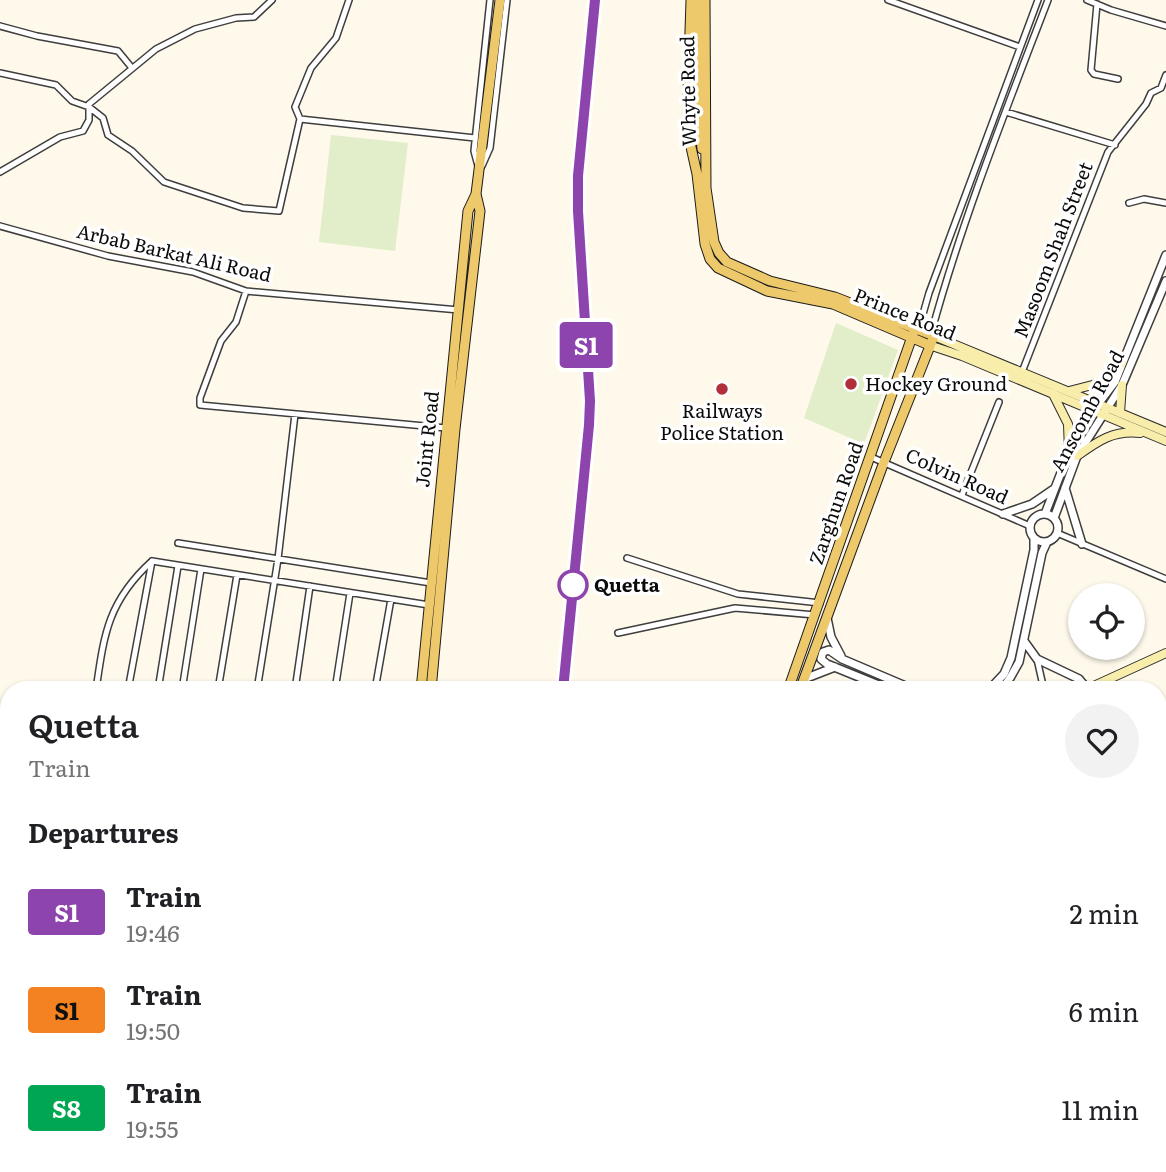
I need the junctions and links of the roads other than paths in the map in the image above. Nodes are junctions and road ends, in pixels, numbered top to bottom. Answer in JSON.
{"nodes":[{"id":1,"x":272,"y":0,"type":"edge"},
{"id":2,"x":349,"y":0,"type":"edge"},
{"id":3,"x":490,"y":0,"type":"edge"},
{"id":4,"x":500,"y":0,"type":"edge"},
{"id":5,"x":507,"y":0,"type":"edge"},
{"id":6,"x":691,"y":0,"type":"edge"},
{"id":7,"x":698,"y":0,"type":"edge"},
{"id":8,"x":705,"y":0,"type":"edge"},
{"id":9,"x":888,"y":0,"type":"edge"},
{"id":10,"x":1038,"y":0,"type":"edge"},
{"id":11,"x":1048,"y":0,"type":"edge"},
{"id":12,"x":1087,"y":0,"type":"edge"},
{"id":13,"x":1097,"y":4,"type":"junction"},
{"id":14,"x":0,"y":26,"type":"edge"},
{"id":15,"x":1166,"y":26,"type":"edge"},
{"id":16,"x":1020,"y":47,"type":"junction"},
{"id":17,"x":132,"y":68,"type":"junction"},
{"id":18,"x":0,"y":73,"type":"edge"},
{"id":19,"x":1166,"y":75,"type":"edge"},
{"id":20,"x":1118,"y":79,"type":"dead end"},
{"id":21,"x":89,"y":107,"type":"junction"},
{"id":22,"x":1006,"y":112,"type":"junction"},
{"id":23,"x":300,"y":119,"type":"junction"},
{"id":24,"x":475,"y":138,"type":"junction"},
{"id":25,"x":1115,"y":145,"type":"junction"},
{"id":26,"x":0,"y":172,"type":"edge"},
{"id":27,"x":479,"y":172,"type":"junction"},
{"id":28,"x":701,"y":173,"type":"junction"},
{"id":29,"x":476,"y":194,"type":"junction"},
{"id":30,"x":1129,"y":203,"type":"dead end"},
{"id":31,"x":1166,"y":203,"type":"edge"},
{"id":32,"x":0,"y":226,"type":"edge"},
{"id":33,"x":1166,"y":256,"type":"edge"},
{"id":34,"x":1166,"y":281,"type":"edge"},
{"id":35,"x":246,"y":290,"type":"junction"},
{"id":36,"x":457,"y":310,"type":"junction"},
{"id":37,"x":469,"y":312,"type":"junction"},
{"id":38,"x":917,"y":327,"type":"junction"},
{"id":39,"x":912,"y":337,"type":"junction"},
{"id":40,"x":931,"y":338,"type":"junction"},
{"id":41,"x":1122,"y":363,"type":"junction"},
{"id":42,"x":1022,"y":372,"type":"junction"},
{"id":43,"x":1122,"y":385,"type":"junction"},
{"id":44,"x":1069,"y":391,"type":"junction"},
{"id":45,"x":1053,"y":394,"type":"junction"},
{"id":46,"x":999,"y":402,"type":"dead end"},
{"id":47,"x":1096,"y":407,"type":"junction"},
{"id":48,"x":1105,"y":411,"type":"junction"},
{"id":49,"x":1120,"y":413,"type":"junction"},
{"id":50,"x":295,"y":414,"type":"junction"},
{"id":51,"x":446,"y":428,"type":"junction"},
{"id":52,"x":1166,"y":432,"type":"edge"},
{"id":53,"x":1149,"y":434,"type":"junction"},
{"id":54,"x":1166,"y":441,"type":"edge"},
{"id":55,"x":1073,"y":454,"type":"junction"},
{"id":56,"x":871,"y":457,"type":"junction"},
{"id":57,"x":884,"y":462,"type":"junction"},
{"id":58,"x":1065,"y":488,"type":"junction"},
{"id":59,"x":1054,"y":489,"type":"junction"},
{"id":60,"x":962,"y":495,"type":"junction"},
{"id":61,"x":1003,"y":514,"type":"junction"},
{"id":62,"x":1045,"y":514,"type":"junction"},
{"id":63,"x":1054,"y":517,"type":"junction"},
{"id":64,"x":1030,"y":526,"type":"junction"},
{"id":65,"x":1057,"y":533,"type":"junction"},
{"id":66,"x":1034,"y":538,"type":"junction"},
{"id":67,"x":1047,"y":542,"type":"junction"},
{"id":68,"x":178,"y":543,"type":"dead end"},
{"id":69,"x":1082,"y":544,"type":"junction"},
{"id":70,"x":626,"y":558,"type":"dead end"},
{"id":71,"x":278,"y":559,"type":"junction"},
{"id":72,"x":152,"y":562,"type":"junction"},
{"id":73,"x":178,"y":566,"type":"junction"},
{"id":74,"x":201,"y":569,"type":"junction"},
{"id":75,"x":237,"y":575,"type":"junction"},
{"id":76,"x":1166,"y":579,"type":"edge"},
{"id":77,"x":273,"y":580,"type":"junction"},
{"id":78,"x":431,"y":583,"type":"junction"},
{"id":79,"x":310,"y":586,"type":"junction"},
{"id":80,"x":349,"y":593,"type":"junction"},
{"id":81,"x":391,"y":599,"type":"junction"},
{"id":82,"x":820,"y":603,"type":"junction"},
{"id":83,"x":429,"y":605,"type":"junction"},
{"id":84,"x":815,"y":615,"type":"junction"},
{"id":85,"x":827,"y":617,"type":"junction"},
{"id":86,"x":618,"y":633,"type":"dead end"},
{"id":87,"x":1024,"y":640,"type":"junction"},
{"id":88,"x":1164,"y":655,"type":"edge"},
{"id":89,"x":842,"y":659,"type":"junction"},
{"id":90,"x":1037,"y":659,"type":"junction"},
{"id":91,"x":835,"y":667,"type":"junction"},
{"id":92,"x":804,"y":679,"type":"joint"},
{"id":93,"x":98,"y":681,"type":"edge"},
{"id":94,"x":130,"y":681,"type":"edge"},
{"id":95,"x":160,"y":681,"type":"edge"},
{"id":96,"x":183,"y":681,"type":"edge"},
{"id":97,"x":219,"y":681,"type":"edge"},
{"id":98,"x":258,"y":681,"type":"edge"},
{"id":99,"x":296,"y":681,"type":"edge"},
{"id":100,"x":336,"y":681,"type":"edge"},
{"id":101,"x":377,"y":681,"type":"edge"},
{"id":102,"x":422,"y":681,"type":"edge"},
{"id":103,"x":432,"y":681,"type":"edge"},
{"id":104,"x":791,"y":681,"type":"edge"},
{"id":105,"x":869,"y":681,"type":"edge"},
{"id":106,"x":894,"y":681,"type":"edge"},
{"id":107,"x":997,"y":681,"type":"edge"},
{"id":108,"x":1008,"y":681,"type":"edge"},
{"id":109,"x":1042,"y":681,"type":"edge"},
{"id":110,"x":1081,"y":681,"type":"edge"},
{"id":111,"x":1105,"y":681,"type":"edge"}],
"edges":[{"from":1,"to":17,"type":"street"},
{"from":2,"to":23,"type":"street"},
{"from":3,"to":24,"type":"street"},
{"from":4,"to":27,"type":"main road","name":"Joint Road"},
{"from":5,"to":27,"type":"street"},
{"from":6,"to":28,"type":"main road","name":"Whyte Road"},
{"from":7,"to":28,"type":"main road","name":"Whyte Road"},
{"from":8,"to":28,"type":"main road","name":"Whyte Road"},
{"from":9,"to":16,"type":"street"},
{"from":10,"to":16,"type":"street","name":"Zarghun Road"},
{"from":11,"to":22,"type":"street","name":"Zarghun Road"},
{"from":12,"to":13,"type":"street"},
{"from":13,"to":15,"type":"street"},
{"from":13,"to":20,"type":"street"},
{"from":14,"to":17,"type":"street"},
{"from":16,"to":38,"type":"street","name":"Zarghun Road"},
{"from":17,"to":21,"type":"street"},
{"from":18,"to":21,"type":"street"},
{"from":19,"to":25,"type":"street","name":"Masoom Shah Street"},
{"from":21,"to":23,"type":"street"},
{"from":21,"to":26,"type":"street"},
{"from":22,"to":25,"type":"street"},
{"from":22,"to":40,"type":"street","name":"Zarghun Road"},
{"from":23,"to":24,"type":"street"},
{"from":24,"to":27,"type":"street"},
{"from":25,"to":42,"type":"street","name":"Masoom Shah Street"},
{"from":27,"to":29,"type":"main road","name":"Joint Road"},
{"from":28,"to":38,"type":"main road","name":"Prince Road"},
{"from":28,"to":39,"type":"main road","name":"Prince Road"},
{"from":29,"to":36,"type":"main road","name":"Joint Road"},
{"from":29,"to":37,"type":"main road","name":"Joint Road"},
{"from":30,"to":31,"type":"street"},
{"from":32,"to":35,"type":"street","name":"Arbab Barkat Ali Road"},
{"from":33,"to":41,"type":"street","name":"Anscomb Road"},
{"from":34,"to":43,"type":"street","name":"Anscomb Road"},
{"from":35,"to":36,"type":"street","name":"Arbab Barkat Ali Road"},
{"from":35,"to":50,"type":"street"},
{"from":36,"to":37,"type":"street","name":"Arbab Barkat Ali Road"},
{"from":36,"to":51,"type":"main road","name":"Joint Road"},
{"from":37,"to":103,"type":"main road","name":"Joint Road"},
{"from":38,"to":39,"type":"main road","name":"Zarghun Road"},
{"from":38,"to":40,"type":"main road","name":"Prince Road"},
{"from":39,"to":40,"type":"main road","name":"Prince Road"},
{"from":39,"to":56,"type":"main road","name":"Zarghun Road"},
{"from":40,"to":42,"type":"main road","name":"Prince Road"},
{"from":40,"to":45,"type":"main road","name":"Prince Road"},
{"from":40,"to":57,"type":"main road","name":"Zarghun Road"},
{"from":41,"to":44,"type":"main road"},
{"from":41,"to":47,"type":"street","name":"Anscomb Road"},
{"from":42,"to":44,"type":"main road","name":"Prince Road"},
{"from":43,"to":48,"type":"street","name":"Anscomb Road"},
{"from":43,"to":49,"type":"main road"},
{"from":44,"to":47,"type":"main road","name":"Prince Road"},
{"from":45,"to":47,"type":"main road","name":"Prince Road"},
{"from":45,"to":55,"type":"main road"},
{"from":46,"to":60,"type":"street"},
{"from":47,"to":48,"type":"main road","name":"Prince Road"},
{"from":47,"to":55,"type":"street","name":"Anscomb Road"},
{"from":48,"to":49,"type":"main road","name":"Prince Road"},
{"from":48,"to":53,"type":"main road","name":"Prince Road"},
{"from":48,"to":55,"type":"street","name":"Anscomb Road"},
{"from":49,"to":52,"type":"main road","name":"Prince Road"},
{"from":50,"to":51,"type":"street"},
{"from":50,"to":71,"type":"street"},
{"from":51,"to":78,"type":"main road","name":"Joint Road"},
{"from":53,"to":54,"type":"main road","name":"Prince Road"},
{"from":53,"to":55,"type":"main road"},
{"from":55,"to":58,"type":"street","name":"Anscomb Road"},
{"from":55,"to":59,"type":"street","name":"Anscomb Road"},
{"from":56,"to":57,"type":"street","name":"Colvin Road"},
{"from":56,"to":82,"type":"main road","name":"Zarghun Road"},
{"from":57,"to":60,"type":"street","name":"Colvin Road"},
{"from":57,"to":85,"type":"main road","name":"Zarghun Road"},
{"from":58,"to":63,"type":"street","name":"Anscomb Road"},
{"from":58,"to":69,"type":"street"},
{"from":59,"to":61,"type":"street"},
{"from":59,"to":62,"type":"street","name":"Anscomb Road"},
{"from":60,"to":61,"type":"street","name":"Colvin Road"},
{"from":61,"to":64,"type":"street","name":"Colvin Road"},
{"from":62,"to":63,"type":"street"},
{"from":62,"to":64,"type":"street"},
{"from":63,"to":65,"type":"street"},
{"from":64,"to":66,"type":"street"},
{"from":65,"to":67,"type":"street"},
{"from":65,"to":69,"type":"street"},
{"from":66,"to":67,"type":"street"},
{"from":66,"to":107,"type":"street"},
{"from":67,"to":87,"type":"street"},
{"from":68,"to":71,"type":"street"},
{"from":69,"to":76,"type":"street"},
{"from":70,"to":82,"type":"street"},
{"from":71,"to":77,"type":"street"},
{"from":71,"to":78,"type":"street"},
{"from":72,"to":73,"type":"street"},
{"from":72,"to":93,"type":"street"},
{"from":72,"to":94,"type":"street"},
{"from":73,"to":74,"type":"street"},
{"from":73,"to":95,"type":"street"},
{"from":74,"to":75,"type":"street"},
{"from":74,"to":96,"type":"street"},
{"from":75,"to":77,"type":"street"},
{"from":75,"to":97,"type":"street"},
{"from":77,"to":79,"type":"street"},
{"from":77,"to":98,"type":"street"},
{"from":78,"to":83,"type":"main road","name":"Joint Road"},
{"from":79,"to":80,"type":"street"},
{"from":79,"to":99,"type":"street"},
{"from":80,"to":81,"type":"street"},
{"from":80,"to":100,"type":"street"},
{"from":81,"to":83,"type":"street"},
{"from":81,"to":101,"type":"street"},
{"from":82,"to":84,"type":"main road","name":"Zarghun Road"},
{"from":83,"to":102,"type":"main road","name":"Joint Road"},
{"from":84,"to":86,"type":"street"},
{"from":84,"to":104,"type":"main road","name":"Zarghun Road"},
{"from":85,"to":89,"type":"street"},
{"from":85,"to":92,"type":"main road","name":"Zarghun Road"},
{"from":87,"to":90,"type":"street"},
{"from":87,"to":108,"type":"street"},
{"from":88,"to":111,"type":"main road"},
{"from":89,"to":91,"type":"street"},
{"from":89,"to":106,"type":"street"},
{"from":90,"to":109,"type":"street"},
{"from":90,"to":110,"type":"street"},
{"from":91,"to":92,"type":"street"},
{"from":91,"to":105,"type":"street"}]}
